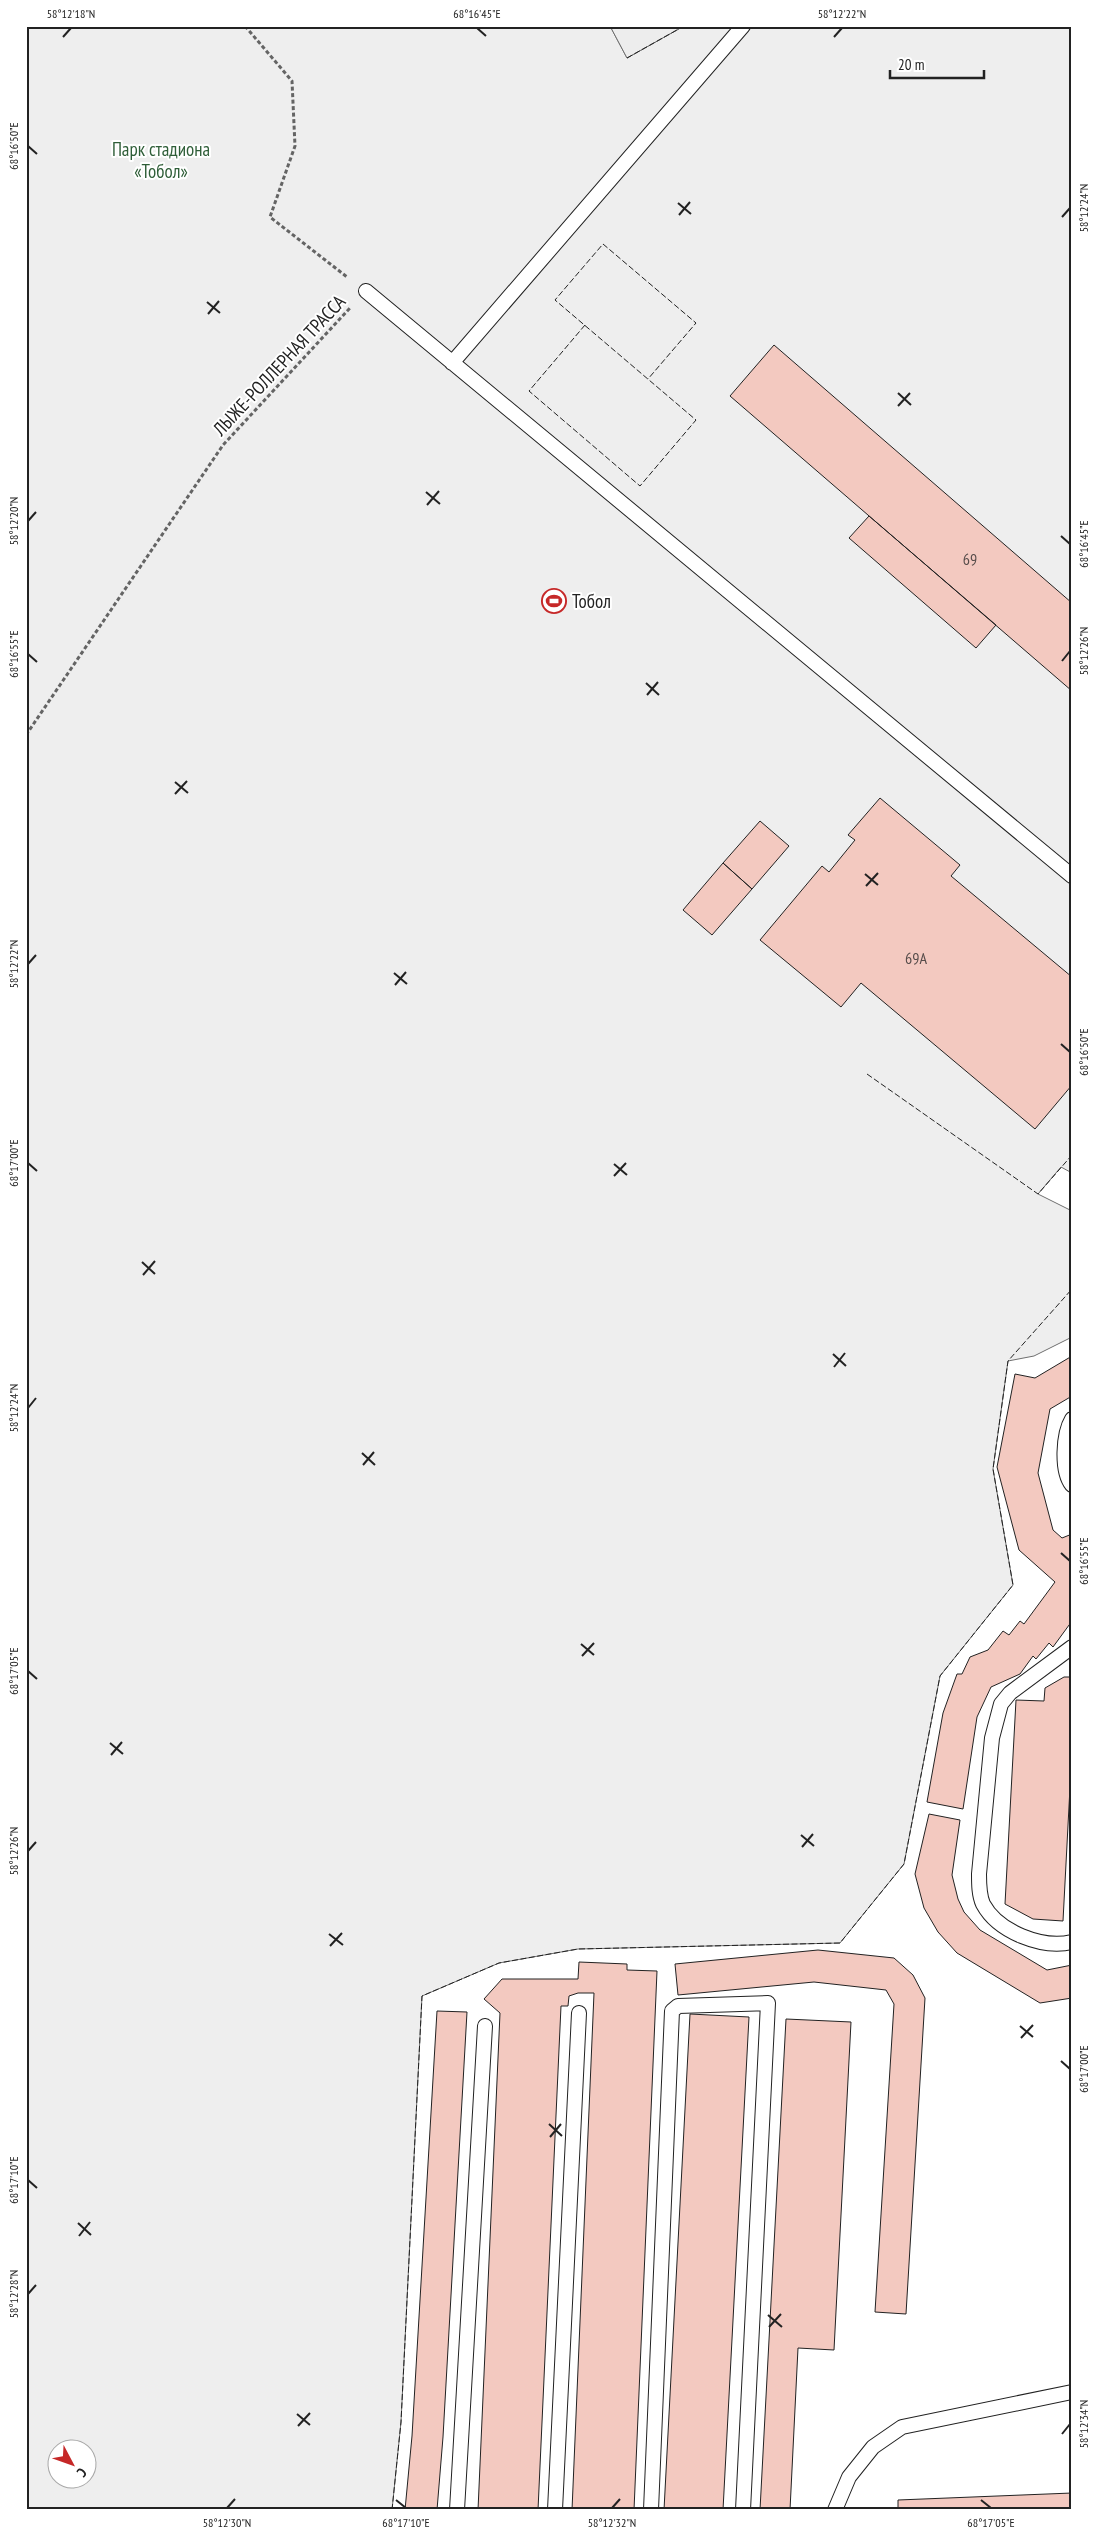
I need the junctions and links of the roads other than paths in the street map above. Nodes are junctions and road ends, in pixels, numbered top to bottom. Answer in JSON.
{"nodes":[{"id":1,"x":744,"y":26,"type":"edge"},
{"id":2,"x":366,"y":291,"type":"road end"},
{"id":3,"x":452,"y":363,"type":"junction"},
{"id":4,"x":1072,"y":876,"type":"edge"},
{"id":5,"x":1072,"y":1419,"type":"edge"},
{"id":6,"x":1072,"y":1485,"type":"edge"},
{"id":7,"x":1072,"y":1647,"type":"edge"},
{"id":8,"x":1072,"y":1942,"type":"edge"},
{"id":9,"x":579,"y":2012,"type":"dead end"},
{"id":10,"x":485,"y":2026,"type":"dead end"},
{"id":11,"x":1072,"y":2392,"type":"edge"},
{"id":12,"x":456,"y":2510,"type":"edge"},
{"id":13,"x":555,"y":2510,"type":"edge"},
{"id":14,"x":651,"y":2510,"type":"edge"},
{"id":15,"x":742,"y":2510,"type":"edge"},
{"id":16,"x":835,"y":2510,"type":"edge"}],
"edges":[{"from":1,"to":3,"type":"lane"},
{"from":2,"to":3,"type":"lane"},
{"from":3,"to":4,"type":"lane"},
{"from":5,"to":6,"type":"lane"},
{"from":7,"to":8,"type":"lane"},
{"from":9,"to":13,"type":"lane"},
{"from":10,"to":12,"type":"lane"},
{"from":11,"to":16,"type":"lane"},
{"from":14,"to":15,"type":"lane"}]}
